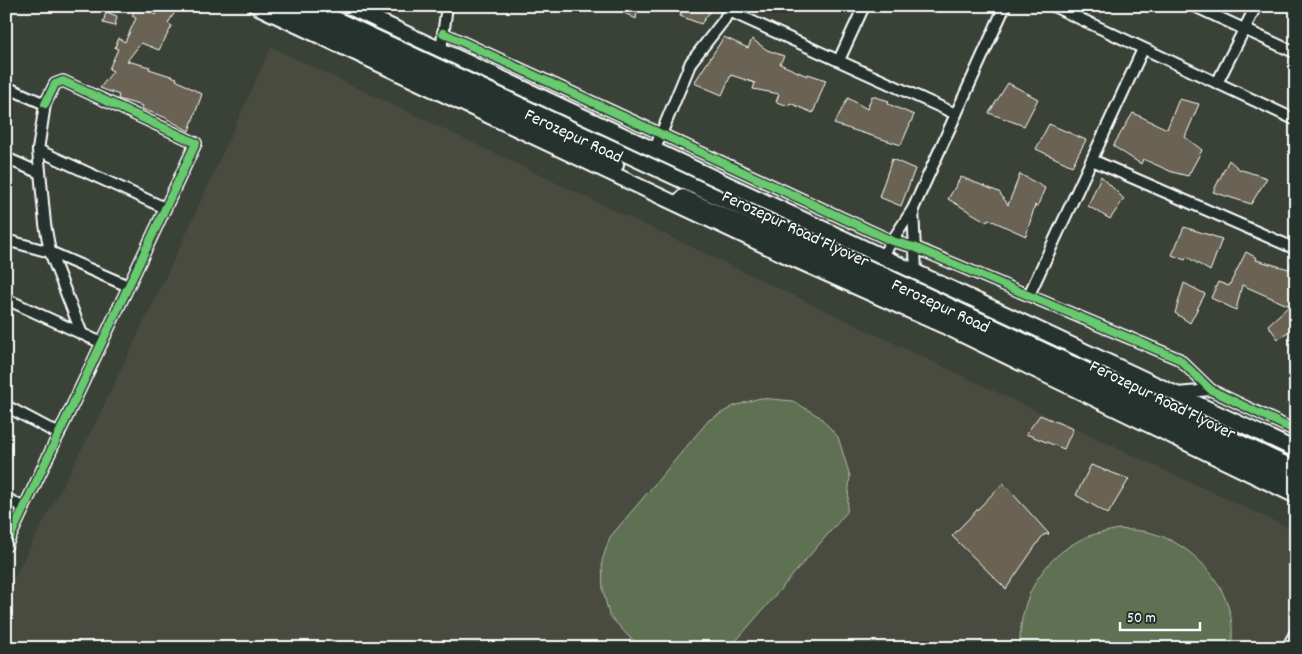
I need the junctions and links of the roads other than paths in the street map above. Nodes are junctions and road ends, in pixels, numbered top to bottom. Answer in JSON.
{"nodes":[{"id":1,"x":256,"y":6,"type":"edge"},
{"id":2,"x":280,"y":6,"type":"edge"},
{"id":3,"x":308,"y":6,"type":"edge"},
{"id":4,"x":347,"y":6,"type":"edge"},
{"id":5,"x":447,"y":6,"type":"edge"},
{"id":6,"x":864,"y":6,"type":"edge"},
{"id":7,"x":1005,"y":6,"type":"edge"},
{"id":8,"x":1053,"y":6,"type":"edge"},
{"id":9,"x":1194,"y":6,"type":"edge"},
{"id":10,"x":1256,"y":6,"type":"edge"},
{"id":11,"x":730,"y":8,"type":"edge"},
{"id":12,"x":1244,"y":29,"type":"junction"},
{"id":13,"x":444,"y":33,"type":"junction"},
{"id":14,"x":1143,"y":49,"type":"junction"},
{"id":15,"x":441,"y":50,"type":"junction"},
{"id":16,"x":1296,"y":53,"type":"edge"},
{"id":17,"x":839,"y":60,"type":"junction"},
{"id":18,"x":1217,"y":83,"type":"junction"},
{"id":19,"x":6,"y":87,"type":"edge"},
{"id":20,"x":45,"y":104,"type":"junction"},
{"id":21,"x":956,"y":114,"type":"junction"},
{"id":22,"x":1296,"y":120,"type":"edge"},
{"id":23,"x":662,"y":132,"type":"junction"},
{"id":24,"x":38,"y":150,"type":"junction"},
{"id":25,"x":654,"y":151,"type":"junction"},
{"id":26,"x":6,"y":158,"type":"edge"},
{"id":27,"x":1092,"y":160,"type":"junction"},
{"id":28,"x":40,"y":173,"type":"junction"},
{"id":29,"x":165,"y":208,"type":"junction"},
{"id":30,"x":913,"y":209,"type":"junction"},
{"id":31,"x":6,"y":240,"type":"edge"},
{"id":32,"x":892,"y":241,"type":"junction"},
{"id":33,"x":914,"y":248,"type":"junction"},
{"id":34,"x":1296,"y":250,"type":"edge"},
{"id":35,"x":50,"y":252,"type":"junction"},
{"id":36,"x":882,"y":258,"type":"junction"},
{"id":37,"x":916,"y":272,"type":"junction"},
{"id":38,"x":128,"y":286,"type":"junction"},
{"id":39,"x":1028,"y":295,"type":"junction"},
{"id":40,"x":6,"y":298,"type":"edge"},
{"id":41,"x":82,"y":334,"type":"junction"},
{"id":42,"x":102,"y":343,"type":"junction"},
{"id":43,"x":1211,"y":390,"type":"junction"},
{"id":44,"x":1177,"y":393,"type":"junction"},
{"id":45,"x":6,"y":406,"type":"edge"},
{"id":46,"x":1296,"y":430,"type":"edge"},
{"id":47,"x":59,"y":434,"type":"junction"},
{"id":48,"x":1296,"y":450,"type":"edge"},
{"id":49,"x":1296,"y":469,"type":"edge"},
{"id":50,"x":1296,"y":484,"type":"edge"},
{"id":51,"x":1296,"y":496,"type":"edge"},
{"id":52,"x":6,"y":498,"type":"edge"},
{"id":53,"x":24,"y":508,"type":"junction"},
{"id":54,"x":6,"y":546,"type":"edge"},
{"id":55,"x":1296,"y":632,"type":"edge"},
{"id":56,"x":1287,"y":648,"type":"edge"}],
"edges":[{"from":1,"to":51,"type":"main road","name":"Ferozepur Road"},
{"from":2,"to":50,"type":"main road","name":"Ferozepur Road Flyover"},
{"from":3,"to":49,"type":"main road","name":"Ferozepur Road Flyover"},
{"from":4,"to":15,"type":"main road","name":"Ferozepur Road"},
{"from":5,"to":13,"type":"street"},
{"from":6,"to":17,"type":"street"},
{"from":7,"to":21,"type":"street"},
{"from":8,"to":14,"type":"street"},
{"from":9,"to":12,"type":"street"},
{"from":10,"to":12,"type":"street"},
{"from":11,"to":17,"type":"street"},
{"from":11,"to":23,"type":"street"},
{"from":12,"to":16,"type":"street"},
{"from":12,"to":18,"type":"street"},
{"from":13,"to":15,"type":"street"},
{"from":13,"to":23,"type":"street"},
{"from":14,"to":18,"type":"street"},
{"from":14,"to":27,"type":"street"},
{"from":15,"to":25,"type":"main road","name":"Ferozepur Road"},
{"from":17,"to":21,"type":"street"},
{"from":18,"to":22,"type":"street"},
{"from":19,"to":20,"type":"street"},
{"from":20,"to":24,"type":"street"},
{"from":20,"to":29,"type":"street"},
{"from":21,"to":30,"type":"street"},
{"from":23,"to":25,"type":"street"},
{"from":23,"to":32,"type":"street"},
{"from":24,"to":28,"type":"street"},
{"from":24,"to":29,"type":"street"},
{"from":25,"to":36,"type":"main road","name":"Ferozepur Road"},
{"from":26,"to":28,"type":"street"},
{"from":27,"to":34,"type":"street"},
{"from":27,"to":39,"type":"street"},
{"from":28,"to":35,"type":"street"},
{"from":29,"to":38,"type":"street"},
{"from":30,"to":32,"type":"street"},
{"from":30,"to":33,"type":"street"},
{"from":31,"to":35,"type":"street"},
{"from":32,"to":33,"type":"street"},
{"from":32,"to":36,"type":"street"},
{"from":33,"to":37,"type":"street"},
{"from":33,"to":39,"type":"street"},
{"from":35,"to":38,"type":"street"},
{"from":35,"to":41,"type":"street"},
{"from":36,"to":37,"type":"main road","name":"Ferozepur Road"},
{"from":37,"to":44,"type":"main road","name":"Ferozepur Road"},
{"from":38,"to":42,"type":"street"},
{"from":39,"to":43,"type":"street"},
{"from":40,"to":41,"type":"street"},
{"from":41,"to":42,"type":"street"},
{"from":42,"to":47,"type":"street"},
{"from":43,"to":44,"type":"street"},
{"from":43,"to":46,"type":"street"},
{"from":44,"to":48,"type":"main road","name":"Ferozepur Road"},
{"from":45,"to":47,"type":"street"},
{"from":47,"to":53,"type":"street"},
{"from":52,"to":53,"type":"street"},
{"from":53,"to":54,"type":"street"},
{"from":55,"to":56,"type":"street"}]}
